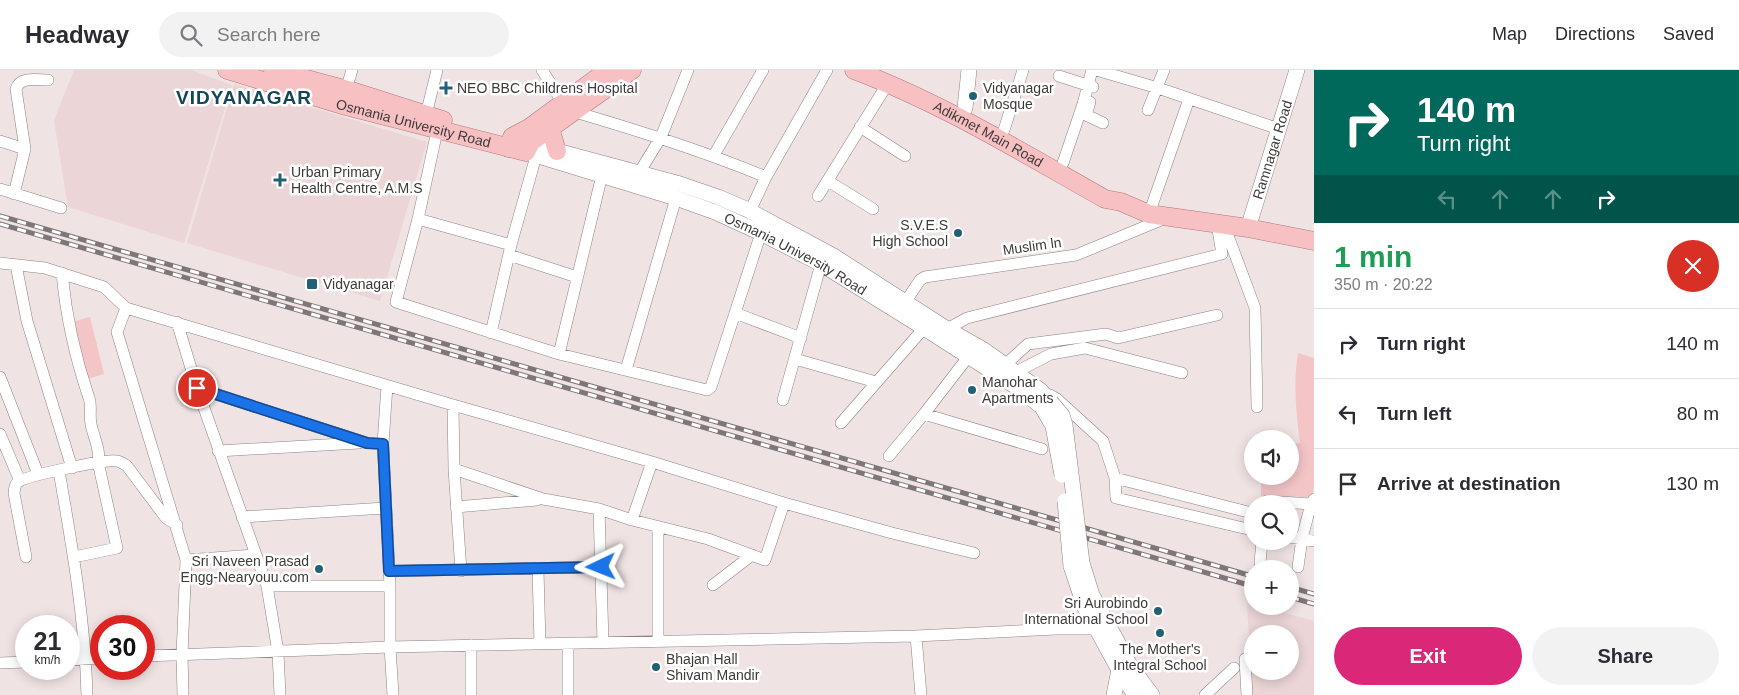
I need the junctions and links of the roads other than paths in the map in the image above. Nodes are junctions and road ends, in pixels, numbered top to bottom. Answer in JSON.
{"nodes":[{"id":1,"x":227,"y":70,"type":"edge"},
{"id":2,"x":273,"y":70,"type":"edge"},
{"id":3,"x":352,"y":70,"type":"edge"},
{"id":4,"x":437,"y":70,"type":"edge"},
{"id":5,"x":542,"y":70,"type":"edge"},
{"id":6,"x":608,"y":70,"type":"edge"},
{"id":7,"x":632,"y":70,"type":"edge"},
{"id":8,"x":688,"y":70,"type":"edge"},
{"id":9,"x":763,"y":70,"type":"edge"},
{"id":10,"x":827,"y":70,"type":"edge"},
{"id":11,"x":854,"y":70,"type":"edge"},
{"id":12,"x":969,"y":70,"type":"edge"},
{"id":13,"x":1023,"y":70,"type":"edge"},
{"id":14,"x":1092,"y":70,"type":"edge"},
{"id":15,"x":1096,"y":70,"type":"edge"},
{"id":16,"x":1164,"y":70,"type":"edge"},
{"id":17,"x":1297,"y":70,"type":"edge"},
{"id":18,"x":888,"y":76,"type":"edge"},
{"id":19,"x":1059,"y":76,"type":"dead end"},
{"id":20,"x":48,"y":80,"type":"dead end"},
{"id":21,"x":1087,"y":86,"type":"junction"},
{"id":22,"x":1158,"y":88,"type":"junction"},
{"id":23,"x":346,"y":90,"type":"junction"},
{"id":24,"x":1189,"y":99,"type":"junction"},
{"id":25,"x":1087,"y":106,"type":"junction"},
{"id":26,"x":569,"y":107,"type":"junction"},
{"id":27,"x":964,"y":108,"type":"junction"},
{"id":28,"x":1148,"y":110,"type":"dead end"},
{"id":29,"x":426,"y":116,"type":"junction"},
{"id":30,"x":1103,"y":123,"type":"dead end"},
{"id":31,"x":860,"y":127,"type":"junction"},
{"id":32,"x":550,"y":128,"type":"junction"},
{"id":33,"x":1004,"y":130,"type":"junction"},
{"id":34,"x":1279,"y":130,"type":"junction"},
{"id":35,"x":437,"y":131,"type":"junction"},
{"id":36,"x":660,"y":137,"type":"junction"},
{"id":37,"x":0,"y":141,"type":"edge"},
{"id":38,"x":525,"y":147,"type":"junction"},
{"id":39,"x":25,"y":149,"type":"junction"},
{"id":40,"x":557,"y":151,"type":"junction"},
{"id":41,"x":714,"y":155,"type":"junction"},
{"id":42,"x":905,"y":156,"type":"dead end"},
{"id":43,"x":1063,"y":163,"type":"junction"},
{"id":44,"x":640,"y":173,"type":"junction"},
{"id":45,"x":602,"y":174,"type":"junction"},
{"id":46,"x":766,"y":177,"type":"junction"},
{"id":47,"x":828,"y":181,"type":"junction"},
{"id":48,"x":0,"y":189,"type":"edge"},
{"id":49,"x":14,"y":194,"type":"junction"},
{"id":50,"x":818,"y":196,"type":"dead end"},
{"id":51,"x":676,"y":198,"type":"junction"},
{"id":52,"x":1121,"y":202,"type":"junction"},
{"id":53,"x":61,"y":208,"type":"dead end"},
{"id":54,"x":873,"y":210,"type":"dead end"},
{"id":55,"x":750,"y":211,"type":"junction"},
{"id":56,"x":1150,"y":214,"type":"junction"},
{"id":57,"x":1167,"y":217,"type":"junction"},
{"id":58,"x":418,"y":219,"type":"junction"},
{"id":59,"x":1220,"y":225,"type":"junction"},
{"id":60,"x":1248,"y":228,"type":"junction"},
{"id":61,"x":761,"y":232,"type":"junction"},
{"id":62,"x":1314,"y":241,"type":"edge"},
{"id":63,"x":510,"y":250,"type":"junction"},
{"id":64,"x":0,"y":263,"type":"edge"},
{"id":65,"x":821,"y":264,"type":"junction"},
{"id":66,"x":16,"y":265,"type":"junction"},
{"id":67,"x":62,"y":274,"type":"junction"},
{"id":68,"x":577,"y":277,"type":"junction"},
{"id":69,"x":906,"y":301,"type":"junction"},
{"id":70,"x":126,"y":308,"type":"junction"},
{"id":71,"x":735,"y":313,"type":"junction"},
{"id":72,"x":1217,"y":315,"type":"dead end"},
{"id":73,"x":177,"y":322,"type":"junction"},
{"id":74,"x":924,"y":328,"type":"junction"},
{"id":75,"x":947,"y":329,"type":"junction"},
{"id":76,"x":491,"y":333,"type":"junction"},
{"id":77,"x":801,"y":338,"type":"junction"},
{"id":78,"x":559,"y":354,"type":"junction"},
{"id":79,"x":968,"y":357,"type":"junction"},
{"id":80,"x":795,"y":358,"type":"junction"},
{"id":81,"x":1011,"y":368,"type":"junction"},
{"id":82,"x":626,"y":370,"type":"junction"},
{"id":83,"x":1182,"y":373,"type":"dead end"},
{"id":84,"x":876,"y":382,"type":"junction"},
{"id":85,"x":1,"y":383,"type":"edge"},
{"id":86,"x":386,"y":386,"type":"junction"},
{"id":87,"x":197,"y":388,"type":"junction"},
{"id":88,"x":1040,"y":390,"type":"junction"},
{"id":89,"x":783,"y":400,"type":"dead end"},
{"id":90,"x":452,"y":405,"type":"junction"},
{"id":91,"x":1046,"y":405,"type":"junction"},
{"id":92,"x":1258,"y":407,"type":"dead end"},
{"id":93,"x":924,"y":414,"type":"junction"},
{"id":94,"x":841,"y":423,"type":"dead end"},
{"id":95,"x":0,"y":434,"type":"edge"},
{"id":96,"x":367,"y":443,"type":"junction"},
{"id":97,"x":383,"y":444,"type":"junction"},
{"id":98,"x":1042,"y":449,"type":"dead end"},
{"id":99,"x":218,"y":451,"type":"junction"},
{"id":100,"x":889,"y":456,"type":"dead end"},
{"id":101,"x":98,"y":462,"type":"junction"},
{"id":102,"x":652,"y":462,"type":"junction"},
{"id":103,"x":72,"y":468,"type":"junction"},
{"id":104,"x":454,"y":469,"type":"junction"},
{"id":105,"x":58,"y":471,"type":"junction"},
{"id":106,"x":38,"y":474,"type":"junction"},
{"id":107,"x":1115,"y":478,"type":"junction"},
{"id":108,"x":20,"y":481,"type":"junction"},
{"id":109,"x":543,"y":499,"type":"junction"},
{"id":110,"x":1299,"y":501,"type":"edge"},
{"id":111,"x":1312,"y":501,"type":"edge"},
{"id":112,"x":784,"y":503,"type":"junction"},
{"id":113,"x":456,"y":507,"type":"junction"},
{"id":114,"x":385,"y":508,"type":"junction"},
{"id":115,"x":599,"y":509,"type":"junction"},
{"id":116,"x":1244,"y":511,"type":"edge"},
{"id":117,"x":242,"y":517,"type":"junction"},
{"id":118,"x":632,"y":520,"type":"junction"},
{"id":119,"x":177,"y":525,"type":"junction"},
{"id":120,"x":658,"y":528,"type":"junction"},
{"id":121,"x":1244,"y":528,"type":"edge"},
{"id":122,"x":1299,"y":538,"type":"edge"},
{"id":123,"x":1302,"y":538,"type":"junction"},
{"id":124,"x":1314,"y":541,"type":"edge"},
{"id":125,"x":974,"y":553,"type":"dead end"},
{"id":126,"x":255,"y":555,"type":"junction"},
{"id":127,"x":752,"y":555,"type":"junction"},
{"id":128,"x":26,"y":557,"type":"dead end"},
{"id":129,"x":74,"y":557,"type":"junction"},
{"id":130,"x":186,"y":560,"type":"junction"},
{"id":131,"x":1299,"y":560,"type":"edge"},
{"id":132,"x":601,"y":567,"type":"junction"},
{"id":133,"x":538,"y":570,"type":"junction"},
{"id":134,"x":389,"y":571,"type":"junction"},
{"id":135,"x":461,"y":571,"type":"junction"},
{"id":136,"x":713,"y":585,"type":"dead end"},
{"id":137,"x":267,"y":586,"type":"junction"},
{"id":138,"x":390,"y":586,"type":"junction"},
{"id":139,"x":1096,"y":621,"type":"junction"},
{"id":140,"x":916,"y":636,"type":"junction"},
{"id":141,"x":602,"y":642,"type":"junction"},
{"id":142,"x":658,"y":642,"type":"junction"},
{"id":143,"x":568,"y":643,"type":"junction"},
{"id":144,"x":540,"y":644,"type":"junction"},
{"id":145,"x":471,"y":645,"type":"junction"},
{"id":146,"x":390,"y":647,"type":"junction"},
{"id":147,"x":278,"y":652,"type":"junction"},
{"id":148,"x":182,"y":655,"type":"junction"},
{"id":149,"x":155,"y":656,"type":"edge"},
{"id":150,"x":80,"y":659,"type":"edge"},
{"id":151,"x":86,"y":659,"type":"junction"},
{"id":152,"x":90,"y":659,"type":"edge"},
{"id":153,"x":15,"y":662,"type":"edge"},
{"id":154,"x":0,"y":663,"type":"edge"},
{"id":155,"x":1234,"y":668,"type":"dead end"},
{"id":156,"x":1119,"y":670,"type":"junction"},
{"id":157,"x":1246,"y":680,"type":"edge"},
{"id":158,"x":1229,"y":682,"type":"dead end"},
{"id":159,"x":87,"y":695,"type":"edge"},
{"id":160,"x":183,"y":695,"type":"edge"},
{"id":161,"x":280,"y":695,"type":"edge"},
{"id":162,"x":393,"y":695,"type":"edge"},
{"id":163,"x":471,"y":695,"type":"edge"},
{"id":164,"x":568,"y":695,"type":"edge"},
{"id":165,"x":921,"y":695,"type":"edge"},
{"id":166,"x":1114,"y":695,"type":"edge"},
{"id":167,"x":1135,"y":695,"type":"edge"},
{"id":168,"x":1152,"y":695,"type":"edge"},
{"id":169,"x":1205,"y":695,"type":"edge"},
{"id":170,"x":1216,"y":695,"type":"edge"},
{"id":171,"x":1247,"y":695,"type":"edge"}],
"edges":[{"from":1,"to":35,"type":"main road","name":"Osmania University Road"},
{"from":2,"to":23,"type":"main road","name":"Osmania University Road"},
{"from":3,"to":23,"type":"street"},
{"from":4,"to":29,"type":"street"},
{"from":5,"to":26,"type":"street"},
{"from":6,"to":26,"type":"main road"},
{"from":7,"to":26,"type":"main road"},
{"from":8,"to":36,"type":"street"},
{"from":9,"to":41,"type":"street"},
{"from":10,"to":46,"type":"street"},
{"from":11,"to":18,"type":"main road","name":"Adikmet Main Road"},
{"from":12,"to":27,"type":"main road"},
{"from":13,"to":33,"type":"street"},
{"from":14,"to":21,"type":"street"},
{"from":15,"to":22,"type":"street"},
{"from":16,"to":22,"type":"street"},
{"from":17,"to":34,"type":"main road","name":"Ramnagar Road"},
{"from":18,"to":27,"type":"main road","name":"Adikmet Main Road"},
{"from":18,"to":31,"type":"street"},
{"from":18,"to":52,"type":"main road","name":"Adikmet Main Road"},
{"from":19,"to":21,"type":"street"},
{"from":20,"to":39,"type":"street"},
{"from":21,"to":25,"type":"street"},
{"from":22,"to":24,"type":"street"},
{"from":22,"to":28,"type":"street"},
{"from":23,"to":29,"type":"main road","name":"Osmania University Road"},
{"from":24,"to":34,"type":"street"},
{"from":24,"to":56,"type":"street"},
{"from":25,"to":30,"type":"street"},
{"from":25,"to":43,"type":"street"},
{"from":26,"to":32,"type":"main road"},
{"from":26,"to":36,"type":"street"},
{"from":26,"to":38,"type":"main road"},
{"from":27,"to":33,"type":"main road","name":"Adikmet Main Road"},
{"from":29,"to":38,"type":"main road","name":"Osmania University Road"},
{"from":31,"to":42,"type":"street"},
{"from":31,"to":47,"type":"street"},
{"from":32,"to":38,"type":"main road"},
{"from":32,"to":40,"type":"main road"},
{"from":33,"to":43,"type":"main road","name":"Adikmet Main Road"},
{"from":34,"to":60,"type":"main road","name":"Ramnagar Road"},
{"from":35,"to":38,"type":"main road","name":"Osmania University Road"},
{"from":35,"to":58,"type":"street"},
{"from":36,"to":41,"type":"street"},
{"from":36,"to":44,"type":"street"},
{"from":37,"to":39,"type":"street"},
{"from":38,"to":40,"type":"main road","name":"Osmania University Road"},
{"from":38,"to":45,"type":"main road","name":"Osmania University Road"},
{"from":38,"to":63,"type":"street"},
{"from":39,"to":49,"type":"street"},
{"from":40,"to":44,"type":"main road","name":"Osmania University Road"},
{"from":41,"to":46,"type":"street"},
{"from":43,"to":52,"type":"main road","name":"Adikmet Main Road"},
{"from":44,"to":55,"type":"main road","name":"Osmania University Road"},
{"from":45,"to":51,"type":"main road","name":"Osmania University Road"},
{"from":45,"to":68,"type":"street"},
{"from":46,"to":55,"type":"street"},
{"from":47,"to":50,"type":"street"},
{"from":47,"to":54,"type":"street"},
{"from":48,"to":49,"type":"street"},
{"from":49,"to":53,"type":"street"},
{"from":51,"to":61,"type":"main road","name":"Osmania University Road"},
{"from":51,"to":82,"type":"street"},
{"from":52,"to":56,"type":"main road","name":"Adikmet Main Road"},
{"from":55,"to":69,"type":"main road","name":"Osmania University Road"},
{"from":56,"to":57,"type":"main road","name":"Adikmet Main Road"},
{"from":57,"to":59,"type":"main road","name":"Adikmet Main Road"},
{"from":57,"to":69,"type":"street","name":"Muslim ln"},
{"from":58,"to":63,"type":"street"},
{"from":58,"to":76,"type":"street"},
{"from":59,"to":60,"type":"main road","name":"Adikmet Main Road"},
{"from":59,"to":75,"type":"street"},
{"from":59,"to":92,"type":"street"},
{"from":60,"to":62,"type":"main road","name":"Adikmet Main Road"},
{"from":61,"to":65,"type":"main road","name":"Osmania University Road"},
{"from":61,"to":71,"type":"street"},
{"from":63,"to":68,"type":"street"},
{"from":63,"to":76,"type":"street"},
{"from":64,"to":66,"type":"street"},
{"from":65,"to":74,"type":"main road","name":"Osmania University Road"},
{"from":65,"to":77,"type":"street"},
{"from":66,"to":67,"type":"street"},
{"from":66,"to":103,"type":"street"},
{"from":67,"to":70,"type":"street"},
{"from":67,"to":101,"type":"street"},
{"from":68,"to":78,"type":"street"},
{"from":69,"to":75,"type":"main road","name":"Osmania University Road"},
{"from":70,"to":73,"type":"street"},
{"from":70,"to":119,"type":"street"},
{"from":71,"to":77,"type":"street"},
{"from":71,"to":82,"type":"street"},
{"from":72,"to":81,"type":"street"},
{"from":73,"to":86,"type":"street"},
{"from":73,"to":87,"type":"street"},
{"from":74,"to":79,"type":"main road","name":"Osmania University Road"},
{"from":74,"to":84,"type":"street"},
{"from":75,"to":81,"type":"main road","name":"Osmania University Road"},
{"from":76,"to":78,"type":"street"},
{"from":77,"to":80,"type":"street"},
{"from":78,"to":82,"type":"street"},
{"from":79,"to":91,"type":"main road","name":"Osmania University Road"},
{"from":79,"to":93,"type":"street"},
{"from":80,"to":84,"type":"street"},
{"from":80,"to":89,"type":"street"},
{"from":81,"to":83,"type":"street"},
{"from":81,"to":88,"type":"main road","name":"Osmania University Road"},
{"from":84,"to":94,"type":"street"},
{"from":85,"to":106,"type":"street"},
{"from":86,"to":90,"type":"street"},
{"from":86,"to":97,"type":"street"},
{"from":87,"to":96,"type":"street"},
{"from":87,"to":99,"type":"street"},
{"from":88,"to":91,"type":"main road","name":"Osmania University Road"},
{"from":88,"to":107,"type":"street"},
{"from":90,"to":102,"type":"street"},
{"from":90,"to":104,"type":"street"},
{"from":91,"to":139,"type":"main road","name":"Osmania University Road","bridge":true},
{"from":93,"to":98,"type":"street"},
{"from":93,"to":100,"type":"street"},
{"from":95,"to":108,"type":"street"},
{"from":96,"to":97,"type":"street"},
{"from":96,"to":99,"type":"street"},
{"from":97,"to":114,"type":"street"},
{"from":99,"to":117,"type":"street"},
{"from":101,"to":103,"type":"street"},
{"from":101,"to":119,"type":"street"},
{"from":101,"to":129,"type":"street"},
{"from":102,"to":112,"type":"street"},
{"from":102,"to":118,"type":"street"},
{"from":103,"to":105,"type":"street"},
{"from":104,"to":109,"type":"street"},
{"from":104,"to":113,"type":"street"},
{"from":105,"to":106,"type":"street"},
{"from":105,"to":129,"type":"street"},
{"from":106,"to":108,"type":"street"},
{"from":107,"to":116,"type":"street"},
{"from":107,"to":121,"type":"street"},
{"from":108,"to":128,"type":"street"},
{"from":109,"to":113,"type":"street"},
{"from":109,"to":115,"type":"street"},
{"from":110,"to":111,"type":"street"},
{"from":111,"to":123,"type":"street"},
{"from":112,"to":125,"type":"street"},
{"from":112,"to":127,"type":"street"},
{"from":113,"to":135,"type":"street"},
{"from":114,"to":117,"type":"street"},
{"from":114,"to":134,"type":"street"},
{"from":115,"to":118,"type":"street"},
{"from":115,"to":132,"type":"street"},
{"from":117,"to":126,"type":"street"},
{"from":118,"to":120,"type":"street"},
{"from":119,"to":130,"type":"street"},
{"from":120,"to":127,"type":"street"},
{"from":120,"to":142,"type":"street"},
{"from":122,"to":123,"type":"street"},
{"from":123,"to":124,"type":"street"},
{"from":123,"to":131,"type":"street"},
{"from":126,"to":130,"type":"street"},
{"from":126,"to":137,"type":"street"},
{"from":127,"to":136,"type":"street"},
{"from":129,"to":151,"type":"street"},
{"from":130,"to":148,"type":"street"},
{"from":132,"to":133,"type":"street"},
{"from":132,"to":141,"type":"street"},
{"from":133,"to":135,"type":"street"},
{"from":133,"to":144,"type":"street"},
{"from":134,"to":135,"type":"street"},
{"from":134,"to":138,"type":"street"},
{"from":137,"to":138,"type":"street"},
{"from":137,"to":147,"type":"street"},
{"from":138,"to":146,"type":"street"},
{"from":139,"to":140,"type":"street"},
{"from":139,"to":156,"type":"main road","name":"Osmania University Road"},
{"from":139,"to":168,"type":"main road","name":"Osmania University Road"},
{"from":140,"to":142,"type":"street"},
{"from":140,"to":165,"type":"street"},
{"from":141,"to":142,"type":"street"},
{"from":141,"to":143,"type":"street"},
{"from":143,"to":144,"type":"street"},
{"from":143,"to":164,"type":"street"},
{"from":144,"to":145,"type":"street"},
{"from":145,"to":146,"type":"street"},
{"from":145,"to":163,"type":"street"},
{"from":146,"to":147,"type":"street"},
{"from":146,"to":162,"type":"street"},
{"from":147,"to":148,"type":"street"},
{"from":147,"to":161,"type":"street"},
{"from":148,"to":149,"type":"street"},
{"from":148,"to":160,"type":"street"},
{"from":150,"to":151,"type":"street"},
{"from":151,"to":152,"type":"street"},
{"from":151,"to":159,"type":"street"},
{"from":153,"to":154,"type":"street"},
{"from":155,"to":169,"type":"street"},
{"from":156,"to":166,"type":"main road"},
{"from":156,"to":167,"type":"main road","name":"Osmania University Road"},
{"from":157,"to":171,"type":"street"},
{"from":158,"to":170,"type":"street"}]}
